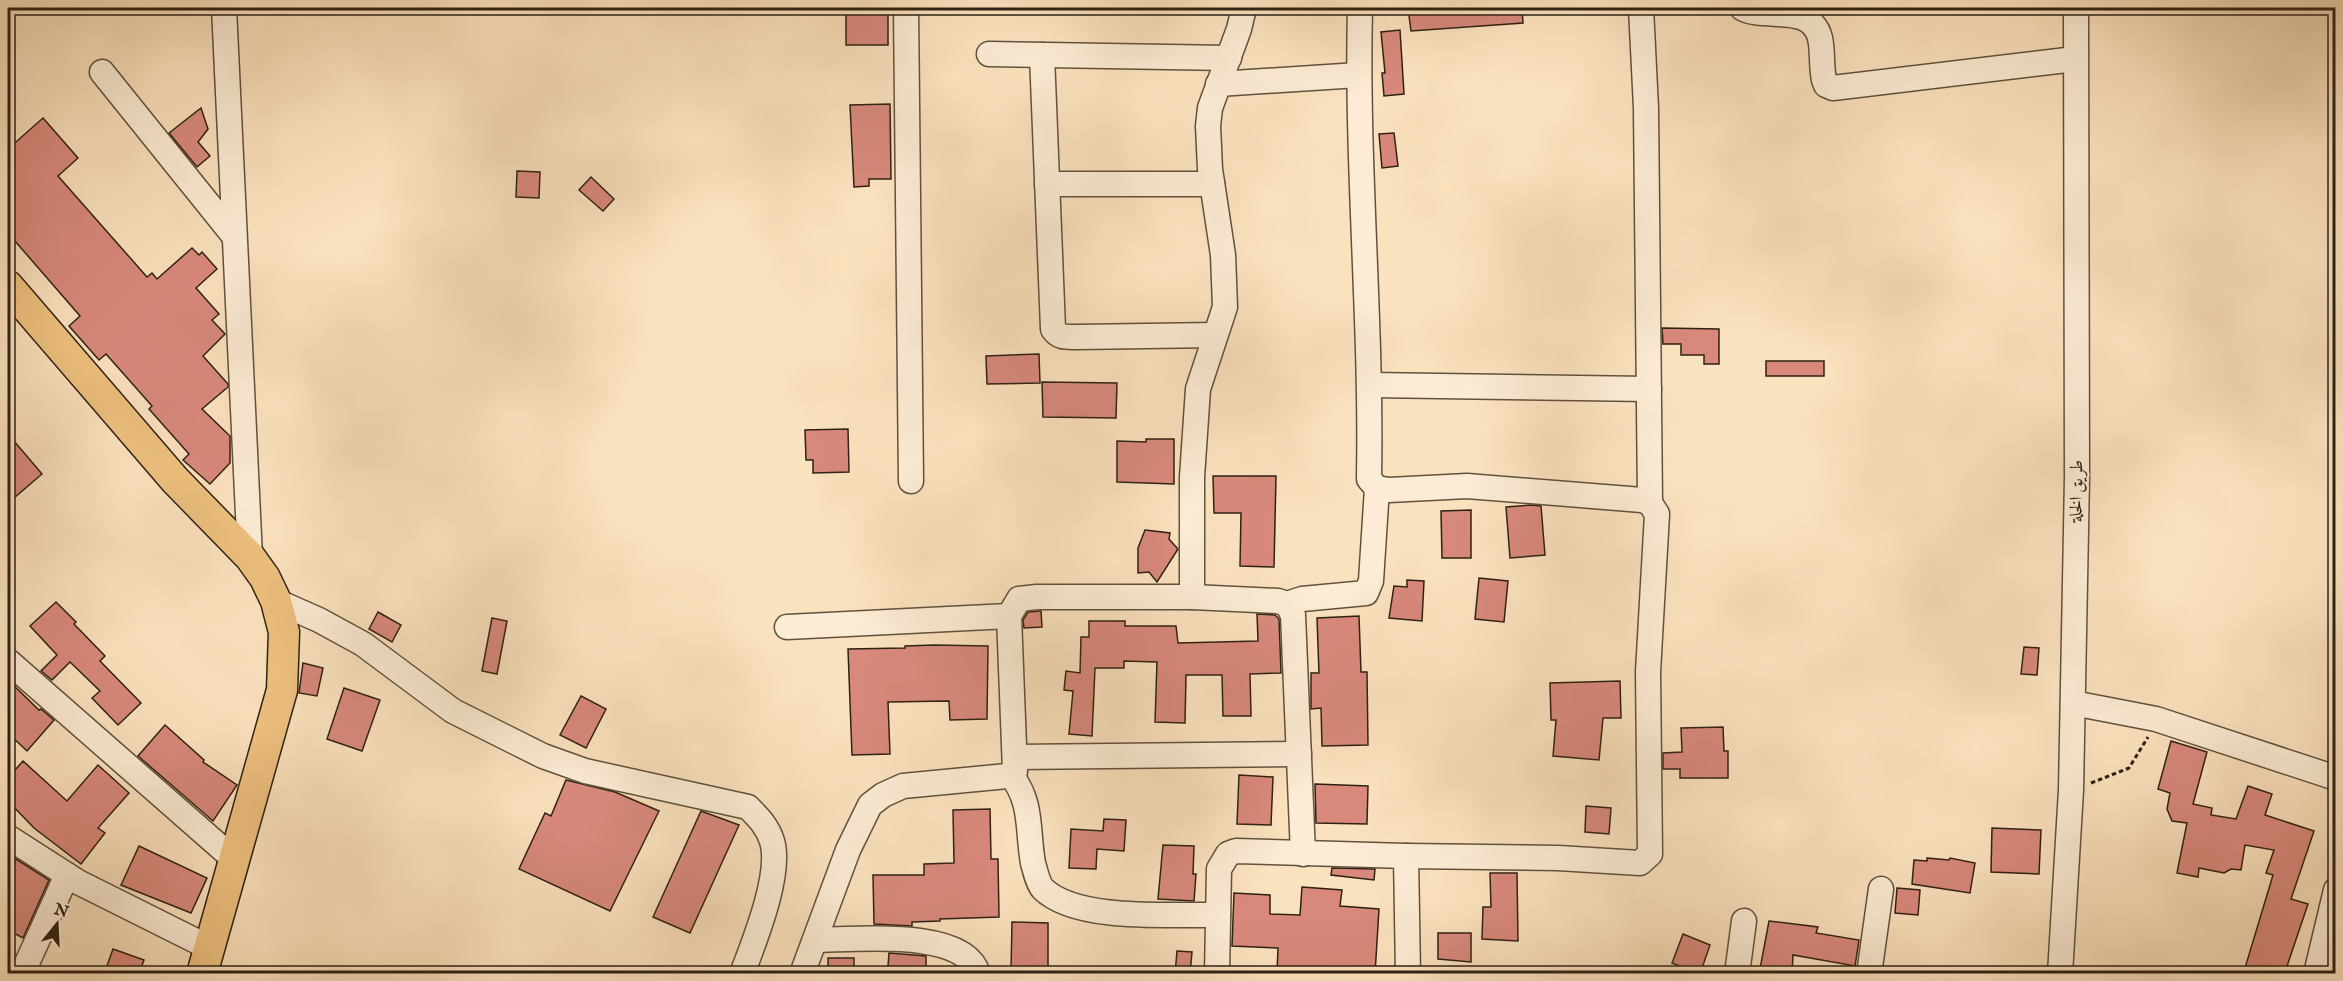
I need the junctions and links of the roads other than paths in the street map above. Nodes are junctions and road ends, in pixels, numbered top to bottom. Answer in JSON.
{"nodes":[{"id":1,"x":224,"y":8,"type":"edge"},
{"id":2,"x":906,"y":8,"type":"edge"},
{"id":3,"x":1244,"y":8,"type":"edge"},
{"id":4,"x":1360,"y":8,"type":"edge"},
{"id":5,"x":1641,"y":8,"type":"edge"},
{"id":6,"x":1742,"y":8,"type":"edge"},
{"id":7,"x":2076,"y":8,"type":"edge"},
{"id":8,"x":989,"y":54,"type":"dead end"},
{"id":9,"x":1042,"y":55,"type":"junction"},
{"id":10,"x":1229,"y":58,"type":"junction"},
{"id":11,"x":2075,"y":59,"type":"junction"},
{"id":12,"x":102,"y":72,"type":"dead end"},
{"id":13,"x":1358,"y":75,"type":"junction"},
{"id":14,"x":1218,"y":84,"type":"junction"},
{"id":15,"x":1047,"y":184,"type":"junction"},
{"id":16,"x":1212,"y":184,"type":"junction"},
{"id":17,"x":234,"y":236,"type":"junction"},
{"id":18,"x":8,"y":286,"type":"edge"},
{"id":19,"x":1215,"y":335,"type":"junction"},
{"id":20,"x":1371,"y":385,"type":"junction"},
{"id":21,"x":1649,"y":389,"type":"junction"},
{"id":22,"x":911,"y":481,"type":"dead end"},
{"id":23,"x":1377,"y":488,"type":"junction"},
{"id":24,"x":1650,"y":503,"type":"junction"},
{"id":25,"x":250,"y":557,"type":"junction"},
{"id":26,"x":1191,"y":597,"type":"junction"},
{"id":27,"x":276,"y":601,"type":"junction"},
{"id":28,"x":1287,"y":604,"type":"junction"},
{"id":29,"x":1010,"y":616,"type":"junction"},
{"id":30,"x":787,"y":627,"type":"dead end"},
{"id":31,"x":8,"y":661,"type":"edge"},
{"id":32,"x":2073,"y":703,"type":"junction"},
{"id":33,"x":1299,"y":754,"type":"junction"},
{"id":34,"x":1014,"y":766,"type":"junction"},
{"id":35,"x":2336,"y":778,"type":"edge"},
{"id":36,"x":8,"y":837,"type":"edge"},
{"id":37,"x":1303,"y":854,"type":"junction"},
{"id":38,"x":1406,"y":856,"type":"junction"},
{"id":39,"x":235,"y":860,"type":"junction"},
{"id":40,"x":67,"y":875,"type":"junction"},
{"id":41,"x":1881,"y":889,"type":"dead end"},
{"id":42,"x":2336,"y":890,"type":"edge"},
{"id":43,"x":1218,"y":915,"type":"junction"},
{"id":44,"x":1744,"y":921,"type":"dead end"},
{"id":45,"x":815,"y":940,"type":"junction"},
{"id":46,"x":206,"y":961,"type":"edge"},
{"id":47,"x":22,"y":974,"type":"edge"},
{"id":48,"x":741,"y":974,"type":"edge"},
{"id":49,"x":802,"y":974,"type":"edge"},
{"id":50,"x":978,"y":974,"type":"edge"},
{"id":51,"x":1217,"y":974,"type":"edge"},
{"id":52,"x":1408,"y":974,"type":"edge"},
{"id":53,"x":1737,"y":974,"type":"edge"},
{"id":54,"x":1869,"y":974,"type":"edge"},
{"id":55,"x":2060,"y":974,"type":"edge"},
{"id":56,"x":2316,"y":974,"type":"edge"}],
"edges":[{"from":1,"to":17,"type":"street"},
{"from":2,"to":22,"type":"street"},
{"from":3,"to":10,"type":"street"},
{"from":4,"to":13,"type":"street"},
{"from":5,"to":21,"type":"street"},
{"from":6,"to":11,"type":"street"},
{"from":7,"to":11,"type":"street","name":"طريق الخلة"},
{"from":8,"to":9,"type":"street"},
{"from":9,"to":10,"type":"street"},
{"from":9,"to":15,"type":"street"},
{"from":10,"to":14,"type":"street"},
{"from":11,"to":32,"type":"street","name":"طريق الخلة"},
{"from":12,"to":17,"type":"street"},
{"from":13,"to":14,"type":"street"},
{"from":13,"to":20,"type":"street"},
{"from":14,"to":16,"type":"street"},
{"from":15,"to":16,"type":"street"},
{"from":15,"to":19,"type":"street"},
{"from":16,"to":19,"type":"street"},
{"from":17,"to":25,"type":"street"},
{"from":18,"to":25,"type":"main road"},
{"from":19,"to":26,"type":"street"},
{"from":20,"to":21,"type":"street"},
{"from":20,"to":23,"type":"street"},
{"from":21,"to":24,"type":"street"},
{"from":23,"to":24,"type":"street"},
{"from":23,"to":28,"type":"street"},
{"from":24,"to":38,"type":"street"},
{"from":25,"to":27,"type":"main road"},
{"from":26,"to":28,"type":"street"},
{"from":26,"to":29,"type":"street"},
{"from":27,"to":39,"type":"main road"},
{"from":27,"to":48,"type":"street"},
{"from":28,"to":33,"type":"street"},
{"from":29,"to":30,"type":"street"},
{"from":29,"to":34,"type":"street"},
{"from":31,"to":39,"type":"street"},
{"from":32,"to":35,"type":"street"},
{"from":32,"to":55,"type":"street","name":"طريق الخلة"},
{"from":33,"to":34,"type":"street"},
{"from":33,"to":37,"type":"street"},
{"from":34,"to":43,"type":"street"},
{"from":34,"to":45,"type":"street"},
{"from":36,"to":40,"type":"street"},
{"from":37,"to":38,"type":"street"},
{"from":37,"to":43,"type":"street"},
{"from":38,"to":52,"type":"street"},
{"from":39,"to":46,"type":"main road"},
{"from":40,"to":46,"type":"street"},
{"from":40,"to":47,"type":"street"},
{"from":41,"to":54,"type":"street"},
{"from":42,"to":56,"type":"street"},
{"from":43,"to":51,"type":"street"},
{"from":44,"to":53,"type":"street"},
{"from":45,"to":49,"type":"street"},
{"from":45,"to":50,"type":"street"}]}
